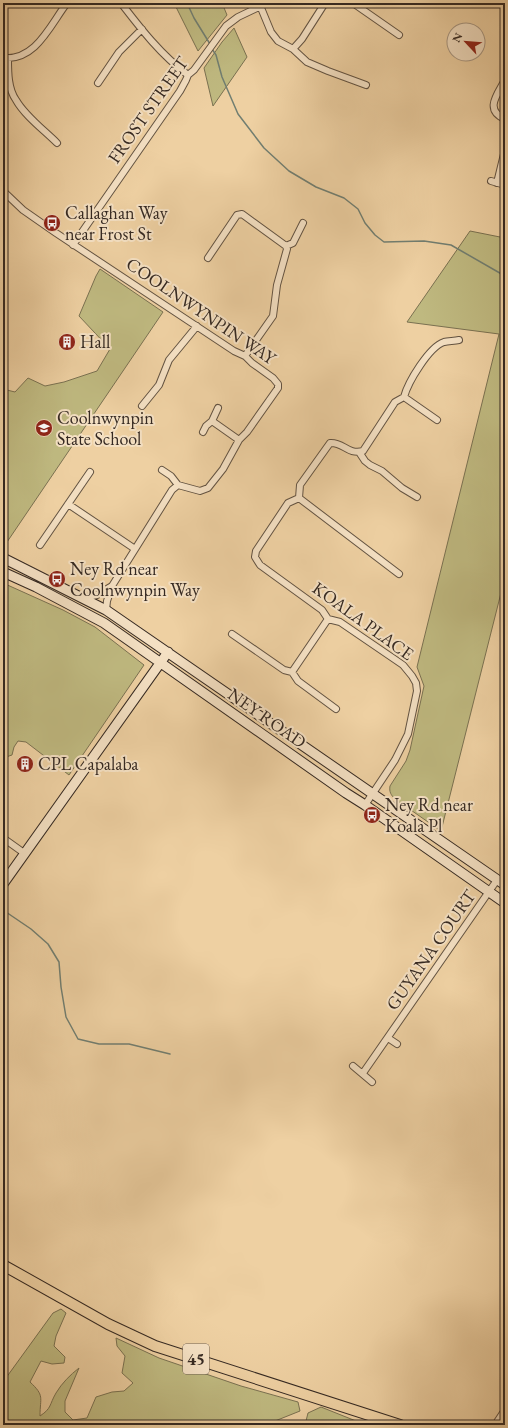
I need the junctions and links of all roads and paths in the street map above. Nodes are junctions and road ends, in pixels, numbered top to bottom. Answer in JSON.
{"nodes":[{"id":1,"x":67,"y":3,"type":"edge"},
{"id":2,"x":122,"y":3,"type":"edge"},
{"id":3,"x":325,"y":3,"type":"edge"},
{"id":4,"x":353,"y":3,"type":"edge"},
{"id":5,"x":260,"y":5,"type":"edge"},
{"id":6,"x":142,"y":29,"type":"junction"},
{"id":7,"x":400,"y":35,"type":"dead end"},
{"id":8,"x":293,"y":49,"type":"junction"},
{"id":9,"x":5,"y":58,"type":"edge"},
{"id":10,"x":188,"y":75,"type":"junction"},
{"id":11,"x":505,"y":80,"type":"edge"},
{"id":12,"x":98,"y":83,"type":"dead end"},
{"id":13,"x":366,"y":85,"type":"dead end"},
{"id":14,"x":505,"y":119,"type":"edge"},
{"id":15,"x":57,"y":143,"type":"dead end"},
{"id":16,"x":505,"y":150,"type":"edge"},
{"id":17,"x":505,"y":185,"type":"edge"},
{"id":18,"x":3,"y":191,"type":"edge"},
{"id":19,"x":303,"y":223,"type":"dead end"},
{"id":20,"x":73,"y":245,"type":"junction"},
{"id":21,"x":286,"y":246,"type":"junction"},
{"id":22,"x":208,"y":258,"type":"dead end"},
{"id":23,"x":197,"y":326,"type":"junction"},
{"id":24,"x":459,"y":340,"type":"dead end"},
{"id":25,"x":245,"y":356,"type":"junction"},
{"id":26,"x":404,"y":397,"type":"junction"},
{"id":27,"x":142,"y":406,"type":"dead end"},
{"id":28,"x":218,"y":408,"type":"dead end"},
{"id":29,"x":437,"y":420,"type":"dead end"},
{"id":30,"x":212,"y":421,"type":"junction"},
{"id":31,"x":203,"y":432,"type":"dead end"},
{"id":32,"x":239,"y":440,"type":"junction"},
{"id":33,"x":360,"y":452,"type":"junction"},
{"id":34,"x":162,"y":470,"type":"dead end"},
{"id":35,"x":90,"y":472,"type":"dead end"},
{"id":36,"x":178,"y":485,"type":"junction"},
{"id":37,"x":417,"y":497,"type":"dead end"},
{"id":38,"x":299,"y":498,"type":"junction"},
{"id":39,"x":68,"y":504,"type":"junction"},
{"id":40,"x":40,"y":545,"type":"dead end"},
{"id":41,"x":135,"y":549,"type":"junction"},
{"id":42,"x":3,"y":558,"type":"edge"},
{"id":43,"x":3,"y":572,"type":"edge"},
{"id":44,"x":399,"y":574,"type":"dead end"},
{"id":45,"x":112,"y":586,"type":"junction"},
{"id":46,"x":83,"y":598,"type":"junction"},
{"id":47,"x":106,"y":610,"type":"junction"},
{"id":48,"x":328,"y":619,"type":"junction"},
{"id":49,"x":232,"y":634,"type":"dead end"},
{"id":50,"x":168,"y":652,"type":"junction"},
{"id":51,"x":160,"y":663,"type":"junction"},
{"id":52,"x":292,"y":672,"type":"junction"},
{"id":53,"x":336,"y":709,"type":"dead end"},
{"id":54,"x":372,"y":794,"type":"junction"},
{"id":55,"x":365,"y":805,"type":"junction"},
{"id":56,"x":3,"y":838,"type":"edge"},
{"id":57,"x":24,"y":853,"type":"junction"},
{"id":58,"x":501,"y":883,"type":"edge"},
{"id":59,"x":3,"y":884,"type":"edge"},
{"id":60,"x":490,"y":892,"type":"junction"},
{"id":61,"x":505,"y":903,"type":"edge"},
{"id":62,"x":388,"y":1038,"type":"junction"},
{"id":63,"x":397,"y":1044,"type":"dead end"},
{"id":64,"x":353,"y":1066,"type":"dead end"},
{"id":65,"x":363,"y":1073,"type":"junction"},
{"id":66,"x":372,"y":1082,"type":"dead end"},
{"id":67,"x":3,"y":1265,"type":"edge"},
{"id":68,"x":505,"y":1410,"type":"edge"},
{"id":69,"x":400,"y":1425,"type":"edge"},
{"id":70,"x":495,"y":1425,"type":"edge"}],
"edges":[{"from":1,"to":9,"type":"street"},
{"from":2,"to":6,"type":"street"},
{"from":3,"to":8,"type":"street"},
{"from":4,"to":7,"type":"street"},
{"from":5,"to":8,"type":"street"},
{"from":5,"to":10,"type":"street","name":"FROST STREET"},
{"from":6,"to":10,"type":"street"},
{"from":6,"to":12,"type":"street"},
{"from":8,"to":13,"type":"street"},
{"from":9,"to":15,"type":"street"},
{"from":10,"to":20,"type":"street","name":"FROST STREET"},
{"from":11,"to":14,"type":"street"},
{"from":16,"to":17,"type":"street"},
{"from":18,"to":20,"type":"street","name":"COOLNWYNPIN WAY"},
{"from":19,"to":21,"type":"street"},
{"from":20,"to":23,"type":"street","name":"COOLNWYNPIN WAY"},
{"from":21,"to":22,"type":"street"},
{"from":21,"to":25,"type":"street"},
{"from":23,"to":25,"type":"street","name":"COOLNWYNPIN WAY"},
{"from":23,"to":27,"type":"street"},
{"from":24,"to":26,"type":"street"},
{"from":25,"to":32,"type":"street","name":"COOLNWYNPIN WAY"},
{"from":26,"to":29,"type":"street"},
{"from":26,"to":33,"type":"street"},
{"from":28,"to":30,"type":"street"},
{"from":30,"to":31,"type":"street"},
{"from":30,"to":32,"type":"street"},
{"from":32,"to":36,"type":"street","name":"COOLNWYNPIN WAY"},
{"from":33,"to":37,"type":"street"},
{"from":33,"to":38,"type":"street"},
{"from":34,"to":36,"type":"street","name":"COOLNWYNPIN WAY"},
{"from":35,"to":39,"type":"street"},
{"from":36,"to":41,"type":"street"},
{"from":38,"to":44,"type":"street"},
{"from":38,"to":48,"type":"street","name":"KOALA PLACE"},
{"from":39,"to":40,"type":"street"},
{"from":39,"to":41,"type":"street"},
{"from":41,"to":45,"type":"street"},
{"from":42,"to":46,"type":"main road","name":"NEY ROAD"},
{"from":43,"to":51,"type":"main road","name":"NEY ROAD"},
{"from":45,"to":46,"type":"street"},
{"from":45,"to":47,"type":"street"},
{"from":46,"to":47,"type":"main road","name":"NEY ROAD"},
{"from":47,"to":50,"type":"main road","name":"NEY ROAD"},
{"from":48,"to":52,"type":"street"},
{"from":48,"to":54,"type":"street","name":"KOALA PLACE"},
{"from":49,"to":52,"type":"street"},
{"from":50,"to":51,"type":"main road"},
{"from":50,"to":54,"type":"main road","name":"NEY ROAD"},
{"from":51,"to":55,"type":"main road","name":"NEY ROAD"},
{"from":51,"to":57,"type":"main road"},
{"from":52,"to":53,"type":"street"},
{"from":54,"to":55,"type":"street","name":"KOALA PLACE"},
{"from":54,"to":58,"type":"main road","name":"NEY ROAD"},
{"from":55,"to":60,"type":"main road","name":"NEY ROAD"},
{"from":56,"to":57,"type":"street"},
{"from":57,"to":59,"type":"main road"},
{"from":58,"to":60,"type":"street","name":"GUYANA COURT"},
{"from":60,"to":61,"type":"main road","name":"NEY ROAD"},
{"from":60,"to":62,"type":"street","name":"GUYANA COURT"},
{"from":62,"to":63,"type":"street","name":"GUYANA COURT"},
{"from":62,"to":65,"type":"street","name":"GUYANA COURT"},
{"from":64,"to":65,"type":"street"},
{"from":65,"to":66,"type":"street"},
{"from":67,"to":69,"type":"main road","number":"45"},
{"from":68,"to":70,"type":"street"}]}
